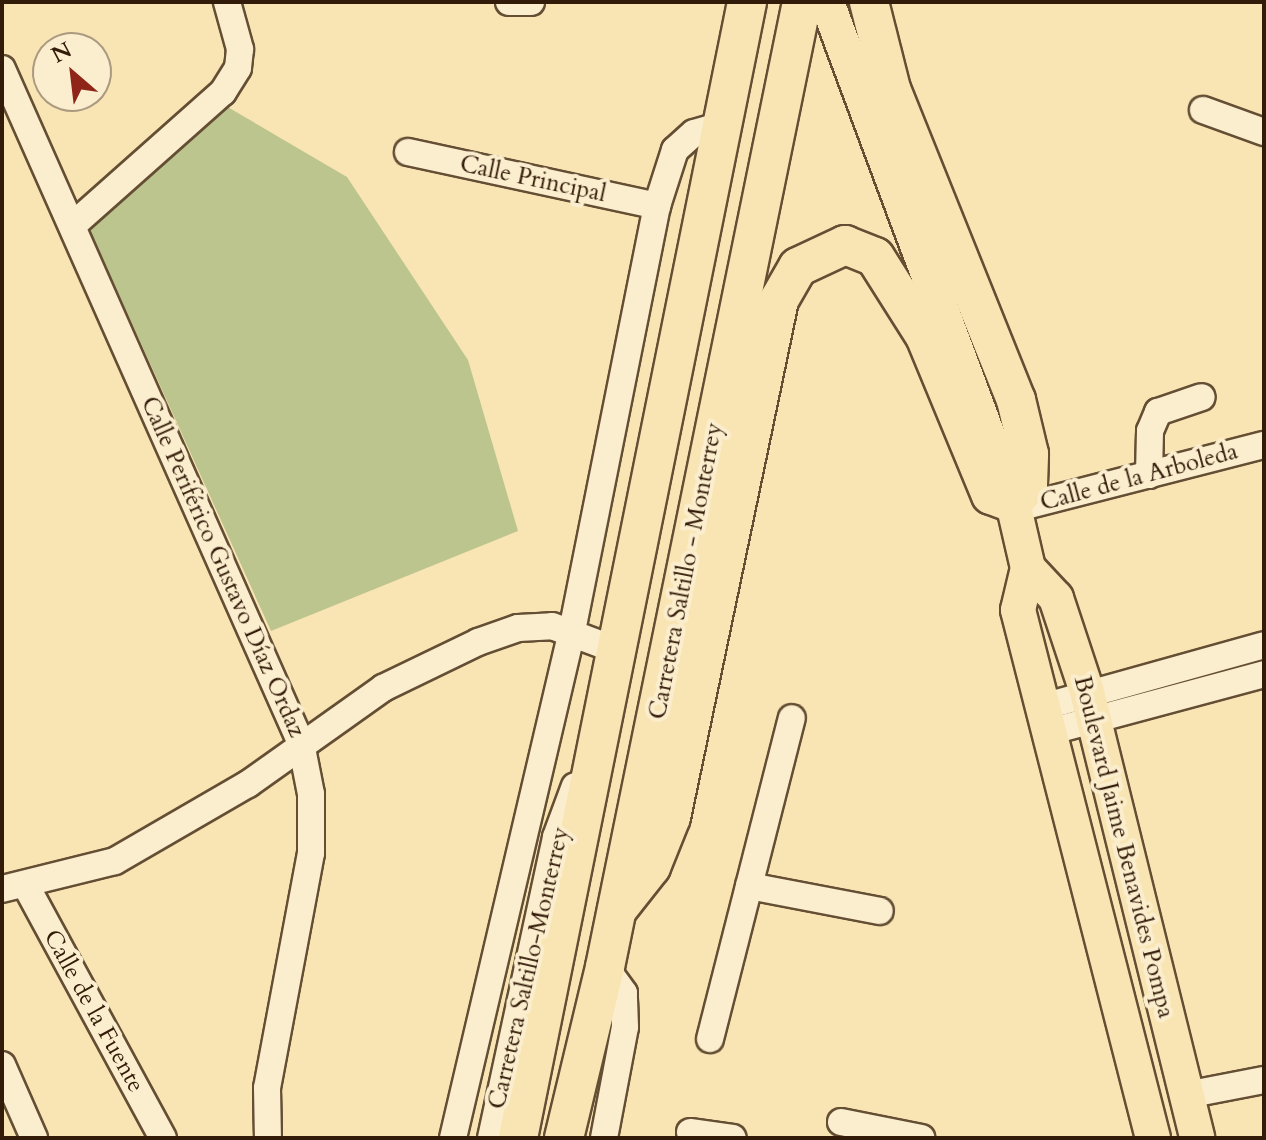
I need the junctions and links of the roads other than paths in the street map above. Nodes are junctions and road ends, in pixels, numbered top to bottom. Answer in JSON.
{"nodes":[{"id":1,"x":227,"y":2,"type":"edge"},
{"id":2,"x":509,"y":2,"type":"edge"},
{"id":3,"x":531,"y":2,"type":"edge"},
{"id":4,"x":747,"y":2,"type":"edge"},
{"id":5,"x":802,"y":2,"type":"edge"},
{"id":6,"x":827,"y":2,"type":"edge"},
{"id":7,"x":869,"y":2,"type":"edge"},
{"id":8,"x":2,"y":69,"type":"edge"},
{"id":9,"x":1203,"y":110,"type":"dead end"},
{"id":10,"x":725,"y":124,"type":"junction"},
{"id":11,"x":1264,"y":132,"type":"edge"},
{"id":12,"x":408,"y":152,"type":"dead end"},
{"id":13,"x":657,"y":206,"type":"junction"},
{"id":14,"x":73,"y":225,"type":"junction"},
{"id":15,"x":1202,"y":397,"type":"dead end"},
{"id":16,"x":1264,"y":445,"type":"edge"},
{"id":17,"x":1149,"y":475,"type":"junction"},
{"id":18,"x":1013,"y":506,"type":"junction"},
{"id":19,"x":1028,"y":568,"type":"junction"},
{"id":20,"x":572,"y":631,"type":"junction"},
{"id":21,"x":1264,"y":645,"type":"edge"},
{"id":22,"x":616,"y":650,"type":"junction"},
{"id":23,"x":1264,"y":674,"type":"edge"},
{"id":24,"x":1090,"y":707,"type":"junction"},
{"id":25,"x":604,"y":708,"type":"junction"},
{"id":26,"x":792,"y":718,"type":"dead end"},
{"id":27,"x":1049,"y":718,"type":"junction"},
{"id":28,"x":301,"y":743,"type":"junction"},
{"id":29,"x":749,"y":886,"type":"junction"},
{"id":30,"x":14,"y":887,"type":"edge"},
{"id":31,"x":617,"y":910,"type":"junction"},
{"id":32,"x":880,"y":911,"type":"dead end"},
{"id":33,"x":605,"y":967,"type":"junction"},
{"id":34,"x":710,"y":1039,"type":"dead end"},
{"id":35,"x":2,"y":1065,"type":"edge"},
{"id":36,"x":1264,"y":1080,"type":"edge"},
{"id":37,"x":1186,"y":1095,"type":"junction"},
{"id":38,"x":841,"y":1122,"type":"dead end"},
{"id":39,"x":690,"y":1132,"type":"dead end"},
{"id":40,"x":34,"y":1138,"type":"edge"},
{"id":41,"x":163,"y":1138,"type":"edge"},
{"id":42,"x":268,"y":1138,"type":"edge"},
{"id":43,"x":453,"y":1138,"type":"edge"},
{"id":44,"x":491,"y":1138,"type":"edge"},
{"id":45,"x":518,"y":1138,"type":"edge"},
{"id":46,"x":564,"y":1138,"type":"edge"},
{"id":47,"x":604,"y":1138,"type":"edge"},
{"id":48,"x":733,"y":1138,"type":"edge"},
{"id":49,"x":921,"y":1138,"type":"edge"},
{"id":50,"x":1153,"y":1138,"type":"edge"},
{"id":51,"x":1197,"y":1138,"type":"edge"}],
"edges":[{"from":1,"to":14,"type":"street"},
{"from":2,"to":3,"type":"street"},
{"from":4,"to":10,"type":"highway","name":"Carretera Saltillo - Monterrey"},
{"from":5,"to":31,"type":"highway","name":"Carretera Saltillo - Monterrey"},
{"from":6,"to":18,"type":"main road","name":"Boulevard Jaime Benavides Pompa"},
{"from":7,"to":18,"type":"highway"},
{"from":8,"to":14,"type":"street","name":"Calle Periférico Gustavo Díaz Ordaz"},
{"from":9,"to":11,"type":"street"},
{"from":10,"to":13,"type":"street"},
{"from":10,"to":22,"type":"highway","name":"Carretera Saltillo - Monterrey"},
{"from":12,"to":13,"type":"street","name":"Calle Principal"},
{"from":13,"to":20,"type":"street"},
{"from":14,"to":28,"type":"street","name":"Calle Periférico Gustavo Díaz Ordaz"},
{"from":15,"to":17,"type":"street"},
{"from":16,"to":17,"type":"street","name":"Calle de la Arboleda"},
{"from":17,"to":18,"type":"street","name":"Calle de la Arboleda"},
{"from":18,"to":19,"type":"main road","name":"Boulevard Jaime Benavides Pompa"},
{"from":18,"to":31,"type":"highway"},
{"from":19,"to":24,"type":"main road","name":"Boulevard Jaime Benavides Pompa"},
{"from":19,"to":27,"type":"main road","name":"Boulevard Jaime Benavides Pompa"},
{"from":20,"to":22,"type":"street"},
{"from":20,"to":28,"type":"street"},
{"from":20,"to":43,"type":"street"},
{"from":21,"to":24,"type":"street"},
{"from":22,"to":25,"type":"highway","name":"Carretera Saltillo - Monterrey"},
{"from":23,"to":24,"type":"street"},
{"from":24,"to":27,"type":"street"},
{"from":24,"to":37,"type":"main road","name":"Boulevard Jaime Benavides Pompa"},
{"from":25,"to":44,"type":"street","name":"Carretera Saltillo-Monterrey"},
{"from":25,"to":45,"type":"highway","name":"Carretera Saltillo - Monterrey"},
{"from":26,"to":29,"type":"street"},
{"from":27,"to":50,"type":"main road","name":"Boulevard Jaime Benavides Pompa"},
{"from":28,"to":30,"type":"street"},
{"from":28,"to":42,"type":"street","name":"Calle Periférico Gustavo Díaz Ordaz"},
{"from":29,"to":32,"type":"street"},
{"from":29,"to":34,"type":"street"},
{"from":30,"to":41,"type":"street","name":"Calle de la Fuente"},
{"from":31,"to":33,"type":"highway","name":"Carretera Saltillo - Monterrey"},
{"from":33,"to":46,"type":"highway","name":"Carretera Saltillo - Monterrey"},
{"from":33,"to":47,"type":"street"},
{"from":35,"to":40,"type":"street"},
{"from":36,"to":37,"type":"street"},
{"from":37,"to":51,"type":"main road","name":"Boulevard Jaime Benavides Pompa"},
{"from":38,"to":49,"type":"street"},
{"from":39,"to":48,"type":"street"}]}
